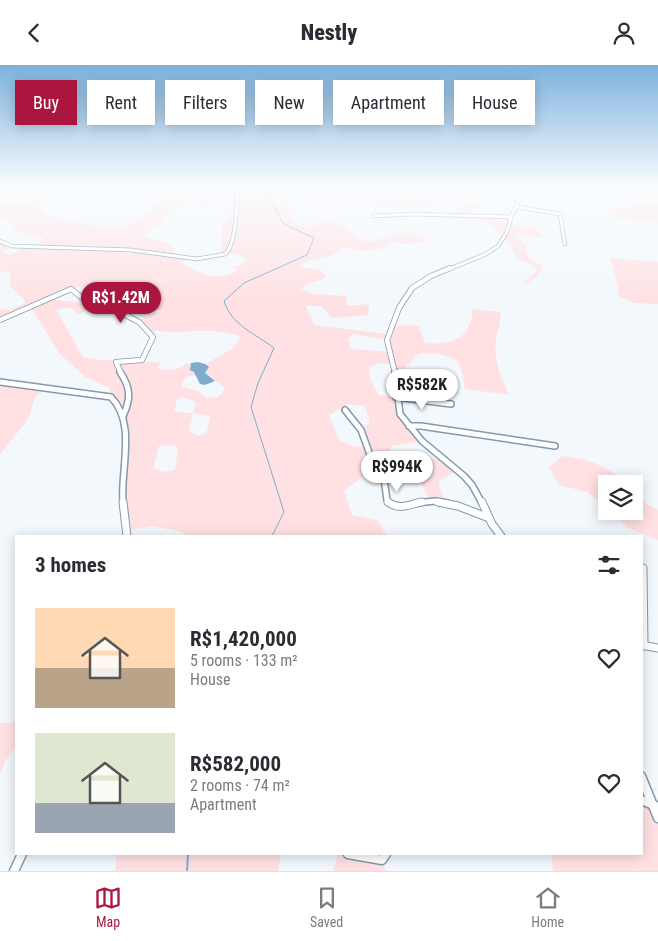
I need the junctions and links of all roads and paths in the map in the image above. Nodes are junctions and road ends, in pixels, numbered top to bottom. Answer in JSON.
{"nodes":[{"id":1,"x":234,"y":225,"type":"edge"},
{"id":2,"x":509,"y":225,"type":"edge"},
{"id":3,"x":562,"y":225,"type":"edge"},
{"id":4,"x":0,"y":241,"type":"edge"},
{"id":5,"x":565,"y":244,"type":"dead end"},
{"id":6,"x":0,"y":320,"type":"edge"},
{"id":7,"x":0,"y":382,"type":"edge"},
{"id":8,"x":396,"y":397,"type":"junction"},
{"id":9,"x":450,"y":404,"type":"dead end"},
{"id":10,"x":345,"y":410,"type":"dead end"},
{"id":11,"x":123,"y":416,"type":"junction"},
{"id":12,"x":409,"y":426,"type":"junction"},
{"id":13,"x":555,"y":446,"type":"dead end"},
{"id":14,"x":489,"y":518,"type":"junction"},
{"id":15,"x":127,"y":535,"type":"edge"},
{"id":16,"x":500,"y":535,"type":"edge"},
{"id":17,"x":643,"y":568,"type":"dead end"},
{"id":18,"x":643,"y":645,"type":"edge"},
{"id":19,"x":658,"y":648,"type":"edge"},
{"id":20,"x":643,"y":780,"type":"edge"},
{"id":21,"x":643,"y":801,"type":"edge"},
{"id":22,"x":654,"y":805,"type":"junction"},
{"id":23,"x":658,"y":818,"type":"edge"},
{"id":24,"x":22,"y":855,"type":"edge"},
{"id":25,"x":353,"y":855,"type":"edge"},
{"id":26,"x":385,"y":855,"type":"edge"},
{"id":27,"x":14,"y":871,"type":"edge"}],
"edges":[{"from":1,"to":4,"type":"street"},
{"from":2,"to":8,"type":"street"},
{"from":3,"to":5,"type":"street"},
{"from":6,"to":11,"type":"street"},
{"from":7,"to":11,"type":"street"},
{"from":8,"to":9,"type":"street"},
{"from":8,"to":12,"type":"street"},
{"from":10,"to":14,"type":"street"},
{"from":11,"to":15,"type":"street"},
{"from":12,"to":13,"type":"street"},
{"from":12,"to":14,"type":"street"},
{"from":14,"to":16,"type":"street"},
{"from":17,"to":18,"type":"street"},
{"from":18,"to":19,"type":"street"},
{"from":20,"to":22,"type":"street"},
{"from":21,"to":22,"type":"street"},
{"from":22,"to":23,"type":"street"},
{"from":24,"to":27,"type":"street"},
{"from":25,"to":26,"type":"street"}]}
